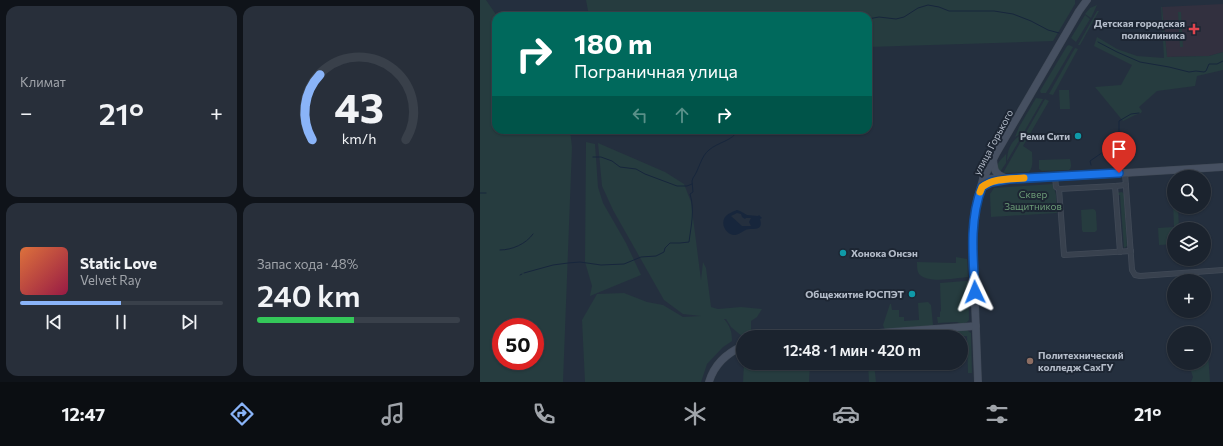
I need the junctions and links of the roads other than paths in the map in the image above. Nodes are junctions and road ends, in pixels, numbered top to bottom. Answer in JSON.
{"nodes":[{"id":1,"x":1087,"y":0,"type":"edge"},
{"id":2,"x":993,"y":158,"type":"junction"},
{"id":3,"x":1223,"y":167,"type":"edge"},
{"id":4,"x":1124,"y":173,"type":"junction"},
{"id":5,"x":1055,"y":177,"type":"junction"},
{"id":6,"x":1009,"y":179,"type":"junction"},
{"id":7,"x":982,"y":183,"type":"junction"},
{"id":8,"x":1126,"y":185,"type":"junction"},
{"id":9,"x":1115,"y":186,"type":"junction"},
{"id":10,"x":1059,"y":189,"type":"junction"},
{"id":11,"x":1131,"y":251,"type":"junction"},
{"id":12,"x":1120,"y":252,"type":"junction"},
{"id":13,"x":1223,"y":270,"type":"edge"},
{"id":14,"x":976,"y":326,"type":"junction"},
{"id":15,"x":920,"y":330,"type":"edge"},
{"id":16,"x":736,"y":350,"type":"edge"},
{"id":17,"x":709,"y":382,"type":"edge"},
{"id":18,"x":978,"y":382,"type":"edge"}],
"edges":[{"from":1,"to":2,"type":"street","name":"улица Горького"},
{"from":2,"to":6,"type":"street"},
{"from":2,"to":7,"type":"street","name":"улица Горького"},
{"from":3,"to":4,"type":"street"},
{"from":4,"to":5,"type":"street"},
{"from":4,"to":8,"type":"street"},
{"from":5,"to":6,"type":"street"},
{"from":5,"to":10,"type":"street"},
{"from":6,"to":7,"type":"street"},
{"from":7,"to":14,"type":"street","name":"улица Горького"},
{"from":8,"to":9,"type":"street"},
{"from":8,"to":11,"type":"street"},
{"from":9,"to":10,"type":"street"},
{"from":9,"to":12,"type":"street"},
{"from":10,"to":12,"type":"street"},
{"from":11,"to":12,"type":"street"},
{"from":11,"to":13,"type":"street"},
{"from":14,"to":15,"type":"street"},
{"from":14,"to":18,"type":"street","name":"улица Горького"},
{"from":16,"to":17,"type":"street"}]}
